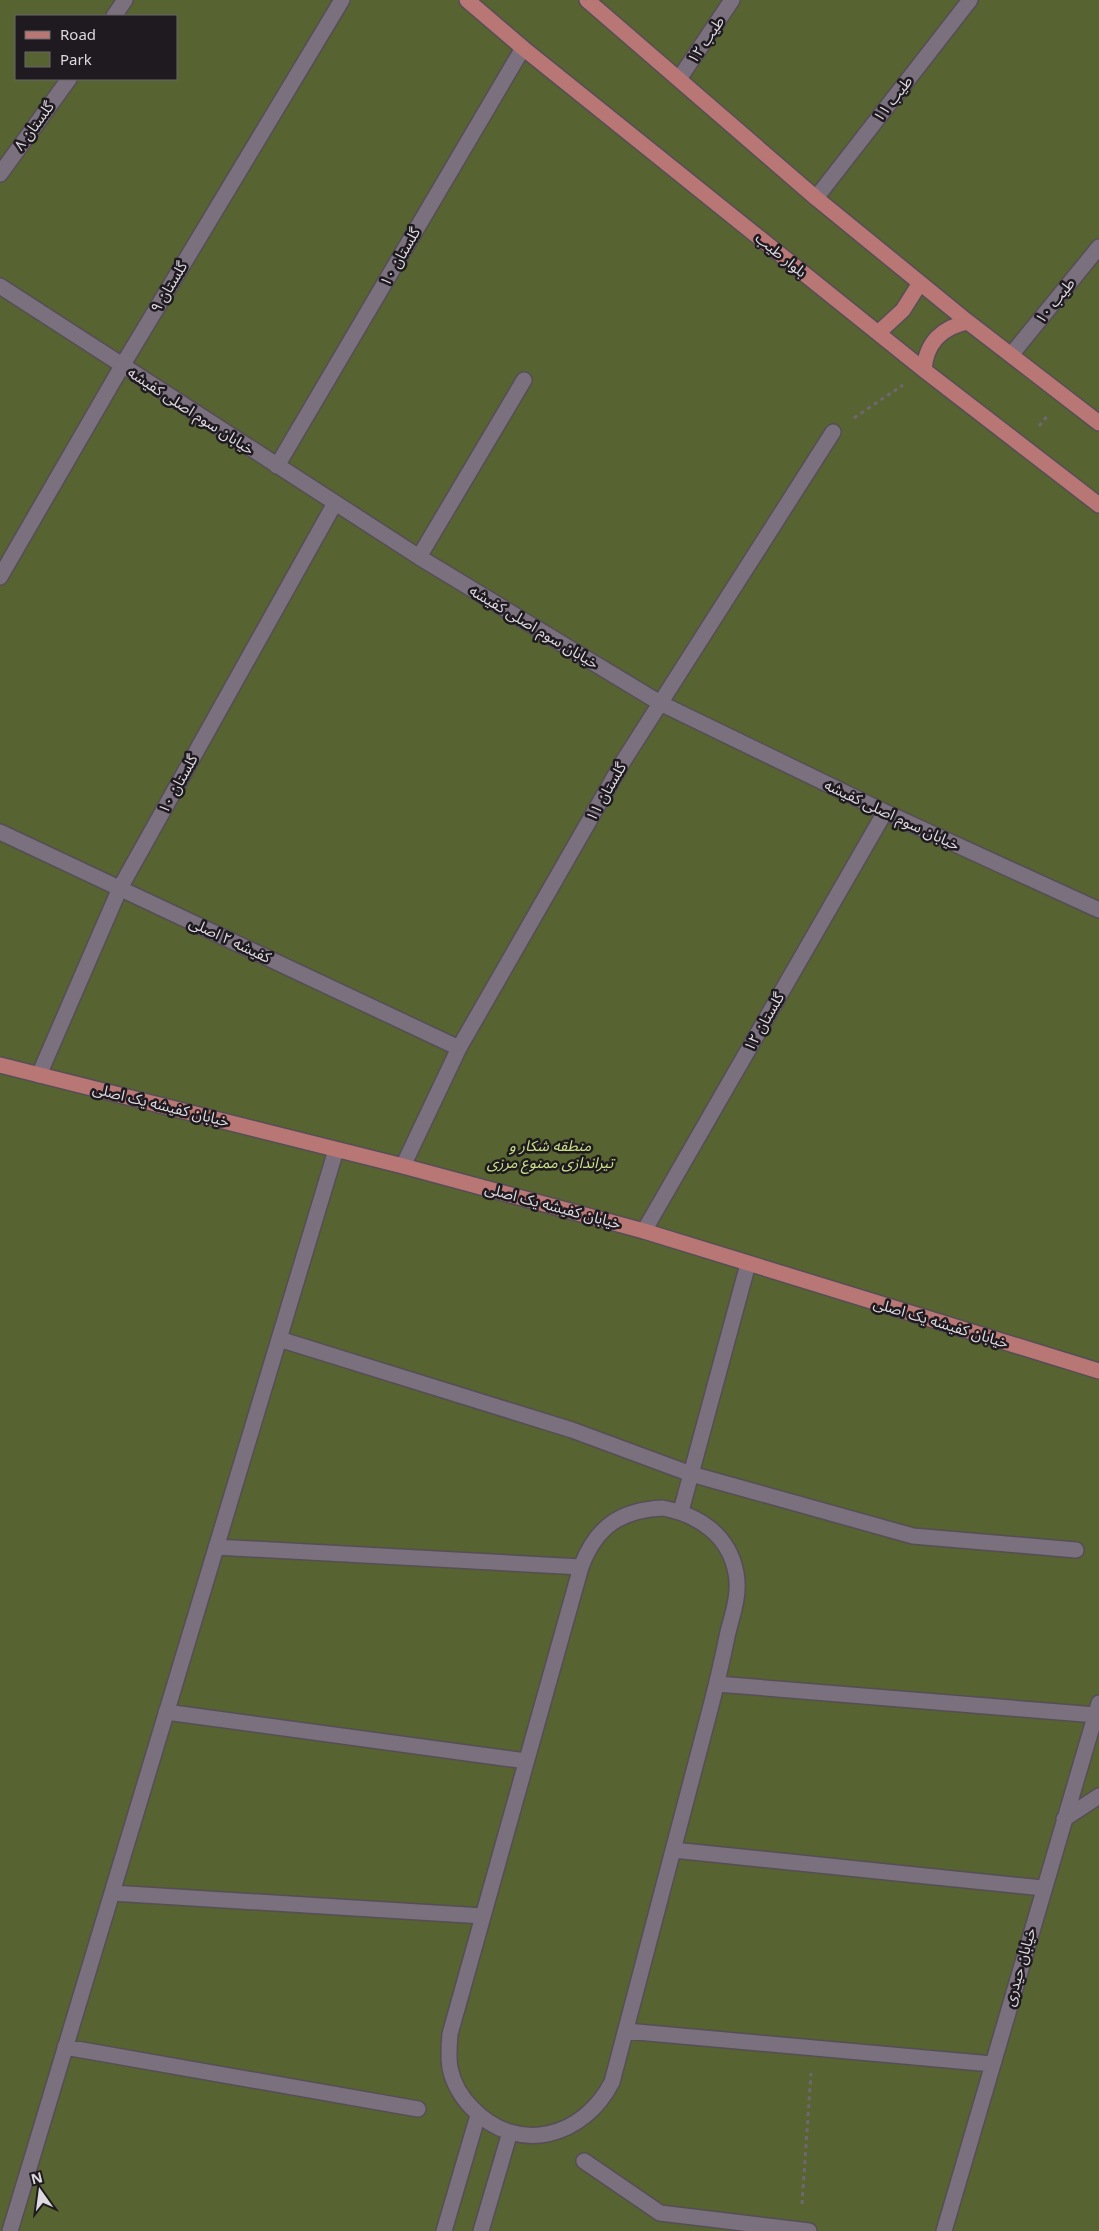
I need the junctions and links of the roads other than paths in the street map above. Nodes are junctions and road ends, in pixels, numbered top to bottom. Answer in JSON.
{"nodes":[{"id":1,"x":125,"y":0,"type":"edge"},
{"id":2,"x":342,"y":0,"type":"edge"},
{"id":3,"x":467,"y":0,"type":"edge"},
{"id":4,"x":587,"y":0,"type":"edge"},
{"id":5,"x":732,"y":0,"type":"edge"},
{"id":6,"x":970,"y":0,"type":"edge"},
{"id":7,"x":115,"y":15,"type":"edge"},
{"id":8,"x":523,"y":48,"type":"junction"},
{"id":9,"x":68,"y":80,"type":"edge"},
{"id":10,"x":679,"y":80,"type":"junction"},
{"id":11,"x":0,"y":174,"type":"edge"},
{"id":12,"x":816,"y":198,"type":"junction"},
{"id":13,"x":1099,"y":247,"type":"edge"},
{"id":14,"x":920,"y":283,"type":"junction"},
{"id":15,"x":0,"y":286,"type":"edge"},
{"id":16,"x":968,"y":322,"type":"junction"},
{"id":17,"x":878,"y":333,"type":"junction"},
{"id":18,"x":1010,"y":355,"type":"junction"},
{"id":19,"x":122,"y":366,"type":"junction"},
{"id":20,"x":924,"y":370,"type":"junction"},
{"id":21,"x":524,"y":380,"type":"dead end"},
{"id":22,"x":1099,"y":423,"type":"edge"},
{"id":23,"x":833,"y":432,"type":"road end"},
{"id":24,"x":277,"y":466,"type":"junction"},
{"id":25,"x":335,"y":503,"type":"junction"},
{"id":26,"x":1099,"y":505,"type":"edge"},
{"id":27,"x":419,"y":557,"type":"junction"},
{"id":28,"x":0,"y":577,"type":"edge"},
{"id":29,"x":660,"y":703,"type":"junction"},
{"id":30,"x":885,"y":812,"type":"junction"},
{"id":31,"x":0,"y":832,"type":"edge"},
{"id":32,"x":120,"y":888,"type":"junction"},
{"id":33,"x":1099,"y":910,"type":"edge"},
{"id":34,"x":459,"y":1048,"type":"junction"},
{"id":35,"x":0,"y":1065,"type":"edge"},
{"id":36,"x":39,"y":1075,"type":"junction"},
{"id":37,"x":336,"y":1150,"type":"junction"},
{"id":38,"x":403,"y":1166,"type":"junction"},
{"id":39,"x":644,"y":1231,"type":"junction"},
{"id":40,"x":748,"y":1264,"type":"junction"},
{"id":41,"x":279,"y":1339,"type":"junction"},
{"id":42,"x":1099,"y":1371,"type":"edge"},
{"id":43,"x":691,"y":1474,"type":"junction"},
{"id":44,"x":681,"y":1511,"type":"junction"},
{"id":45,"x":216,"y":1547,"type":"junction"},
{"id":46,"x":1076,"y":1550,"type":"dead end"},
{"id":47,"x":581,"y":1567,"type":"junction"},
{"id":48,"x":717,"y":1684,"type":"junction"},
{"id":49,"x":1097,"y":1709,"type":"edge"},
{"id":50,"x":166,"y":1712,"type":"junction"},
{"id":51,"x":526,"y":1761,"type":"junction"},
{"id":52,"x":1099,"y":1796,"type":"edge"},
{"id":53,"x":1064,"y":1819,"type":"junction"},
{"id":54,"x":673,"y":1850,"type":"junction"},
{"id":55,"x":1043,"y":1888,"type":"junction"},
{"id":56,"x":112,"y":1893,"type":"junction"},
{"id":57,"x":483,"y":1916,"type":"junction"},
{"id":58,"x":626,"y":2030,"type":"junction"},
{"id":59,"x":65,"y":2047,"type":"junction"},
{"id":60,"x":992,"y":2064,"type":"junction"},
{"id":61,"x":418,"y":2109,"type":"dead end"},
{"id":62,"x":478,"y":2115,"type":"junction"},
{"id":63,"x":510,"y":2132,"type":"junction"},
{"id":64,"x":584,"y":2161,"type":"dead end"},
{"id":65,"x":805,"y":2230,"type":"edge"},
{"id":66,"x":10,"y":2231,"type":"edge"},
{"id":67,"x":444,"y":2231,"type":"edge"},
{"id":68,"x":481,"y":2231,"type":"edge"},
{"id":69,"x":944,"y":2231,"type":"edge"}],
"edges":[{"from":1,"to":7,"type":"street"},
{"from":2,"to":19,"type":"street","name":"گلستان ۹"},
{"from":3,"to":8,"type":"main road","name":"بلوار طیب"},
{"from":4,"to":10,"type":"main road"},
{"from":5,"to":10,"type":"street","name":"طیب ۱۲"},
{"from":6,"to":12,"type":"street","name":"طیب ۱۱"},
{"from":8,"to":17,"type":"main road","name":"بلوار طیب"},
{"from":8,"to":24,"type":"street","name":"گلستان ۱۰"},
{"from":9,"to":11,"type":"street","name":"گلستان ۸"},
{"from":10,"to":12,"type":"main road"},
{"from":12,"to":14,"type":"main road"},
{"from":13,"to":18,"type":"street","name":"طیب ۱۰"},
{"from":14,"to":16,"type":"main road"},
{"from":14,"to":17,"type":"main road"},
{"from":15,"to":19,"type":"street","name":"خیابان سوم اصلی کفیشه"},
{"from":16,"to":18,"type":"main road"},
{"from":16,"to":20,"type":"main road"},
{"from":17,"to":20,"type":"main road","name":"بلوار طیب"},
{"from":18,"to":22,"type":"main road"},
{"from":19,"to":24,"type":"street","name":"خیابان سوم اصلی کفیشه"},
{"from":19,"to":28,"type":"street","name":"گلستان ۹"},
{"from":20,"to":26,"type":"main road","name":"بلوار طیب"},
{"from":21,"to":27,"type":"street"},
{"from":23,"to":29,"type":"street","name":"گلستان ۱۱"},
{"from":24,"to":25,"type":"street","name":"خیابان سوم اصلی کفیشه"},
{"from":25,"to":27,"type":"street","name":"خیابان سوم اصلی کفیشه"},
{"from":25,"to":32,"type":"street","name":"گلستان ۱۰"},
{"from":27,"to":29,"type":"street","name":"خیابان سوم اصلی کفیشه"},
{"from":29,"to":30,"type":"street","name":"خیابان سوم اصلی کفیشه"},
{"from":29,"to":34,"type":"street","name":"گلستان ۱۱"},
{"from":30,"to":33,"type":"street","name":"خیابان سوم اصلی کفیشه"},
{"from":30,"to":39,"type":"street","name":"گلستان ۱۲"},
{"from":31,"to":32,"type":"street","name":"کفیشه ۲ اصلی"},
{"from":32,"to":34,"type":"street","name":"کفیشه ۲ اصلی"},
{"from":32,"to":36,"type":"street","name":"گلستان ۱۰"},
{"from":34,"to":38,"type":"street","name":"گلستان ۱۱"},
{"from":35,"to":36,"type":"main road","name":"خیابان کفیشه یک اصلی"},
{"from":36,"to":37,"type":"main road","name":"خیابان کفیشه یک اصلی"},
{"from":37,"to":38,"type":"main road","name":"خیابان کفیشه یک اصلی"},
{"from":37,"to":41,"type":"street"},
{"from":38,"to":39,"type":"main road","name":"خیابان کفیشه یک اصلی"},
{"from":39,"to":40,"type":"main road","name":"خیابان کفیشه یک اصلی"},
{"from":40,"to":42,"type":"main road","name":"خیابان کفیشه یک اصلی"},
{"from":40,"to":43,"type":"street"},
{"from":41,"to":43,"type":"street"},
{"from":41,"to":45,"type":"street"},
{"from":43,"to":44,"type":"street"},
{"from":43,"to":46,"type":"street"},
{"from":44,"to":47,"type":"street"},
{"from":44,"to":48,"type":"street"},
{"from":45,"to":47,"type":"street"},
{"from":45,"to":50,"type":"street"},
{"from":47,"to":51,"type":"street"},
{"from":48,"to":49,"type":"street"},
{"from":48,"to":54,"type":"street"},
{"from":49,"to":53,"type":"street","name":"خیابان حیدری"},
{"from":50,"to":51,"type":"street"},
{"from":50,"to":56,"type":"street"},
{"from":51,"to":57,"type":"street"},
{"from":52,"to":53,"type":"street"},
{"from":53,"to":55,"type":"street","name":"خیابان حیدری"},
{"from":54,"to":55,"type":"street"},
{"from":54,"to":58,"type":"street"},
{"from":55,"to":60,"type":"street","name":"خیابان حیدری"},
{"from":56,"to":57,"type":"street"},
{"from":56,"to":59,"type":"street"},
{"from":57,"to":62,"type":"street"},
{"from":58,"to":60,"type":"street"},
{"from":58,"to":63,"type":"street"},
{"from":59,"to":61,"type":"street"},
{"from":59,"to":66,"type":"street"},
{"from":60,"to":69,"type":"street","name":"خیابان حیدری"},
{"from":62,"to":63,"type":"street"},
{"from":62,"to":67,"type":"street"},
{"from":63,"to":68,"type":"street"},
{"from":64,"to":65,"type":"street"}]}
